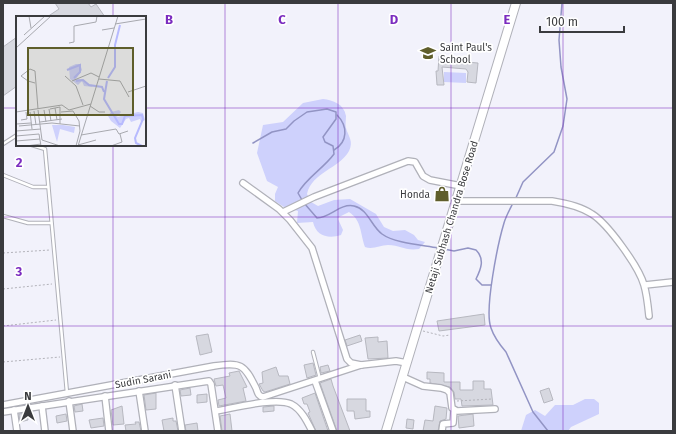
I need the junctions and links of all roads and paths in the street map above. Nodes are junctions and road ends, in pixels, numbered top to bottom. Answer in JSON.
{"nodes":[{"id":1,"x":516,"y":3,"type":"edge"},
{"id":2,"x":16,"y":136,"type":"edge"},
{"id":3,"x":3,"y":144,"type":"edge"},
{"id":4,"x":36,"y":146,"type":"edge"},
{"id":5,"x":3,"y":175,"type":"edge"},
{"id":6,"x":243,"y":183,"type":"dead end"},
{"id":7,"x":461,"y":186,"type":"junction"},
{"id":8,"x":48,"y":187,"type":"junction"},
{"id":9,"x":456,"y":201,"type":"junction"},
{"id":10,"x":283,"y":212,"type":"junction"},
{"id":11,"x":3,"y":216,"type":"edge"},
{"id":12,"x":51,"y":224,"type":"junction"},
{"id":13,"x":53,"y":249,"type":"junction"},
{"id":14,"x":3,"y":254,"type":"edge"},
{"id":15,"x":673,"y":282,"type":"edge"},
{"id":16,"x":57,"y":284,"type":"junction"},
{"id":17,"x":645,"y":286,"type":"junction"},
{"id":18,"x":3,"y":289,"type":"edge"},
{"id":19,"x":649,"y":316,"type":"dead end"},
{"id":20,"x":60,"y":320,"type":"junction"},
{"id":21,"x":3,"y":326,"type":"edge"},
{"id":22,"x":417,"y":330,"type":"junction"},
{"id":23,"x":450,"y":335,"type":"dead end"},
{"id":24,"x":313,"y":352,"type":"dead end"},
{"id":25,"x":64,"y":357,"type":"junction"},
{"id":26,"x":347,"y":359,"type":"junction"},
{"id":27,"x":3,"y":362,"type":"edge"},
{"id":28,"x":407,"y":363,"type":"junction"},
{"id":29,"x":361,"y":365,"type":"junction"},
{"id":30,"x":350,"y":369,"type":"junction"},
{"id":31,"x":403,"y":377,"type":"junction"},
{"id":32,"x":317,"y":380,"type":"junction"},
{"id":33,"x":175,"y":385,"type":"junction"},
{"id":34,"x":139,"y":391,"type":"junction"},
{"id":35,"x":68,"y":394,"type":"junction"},
{"id":36,"x":105,"y":396,"type":"junction"},
{"id":37,"x":492,"y":399,"type":"dead end"},
{"id":38,"x":69,"y":401,"type":"junction"},
{"id":39,"x":451,"y":401,"type":"junction"},
{"id":40,"x":3,"y":405,"type":"edge"},
{"id":41,"x":42,"y":406,"type":"junction"},
{"id":42,"x":495,"y":409,"type":"dead end"},
{"id":43,"x":14,"y":410,"type":"junction"},
{"id":44,"x":454,"y":410,"type":"junction"},
{"id":45,"x":216,"y":411,"type":"junction"},
{"id":46,"x":3,"y":412,"type":"edge"},
{"id":47,"x":17,"y":431,"type":"edge"},
{"id":48,"x":45,"y":431,"type":"edge"},
{"id":49,"x":73,"y":431,"type":"edge"},
{"id":50,"x":109,"y":431,"type":"edge"},
{"id":51,"x":145,"y":431,"type":"edge"},
{"id":52,"x":182,"y":431,"type":"edge"},
{"id":53,"x":218,"y":431,"type":"edge"},
{"id":54,"x":312,"y":431,"type":"edge"},
{"id":55,"x":333,"y":431,"type":"edge"},
{"id":56,"x":386,"y":431,"type":"edge"},
{"id":57,"x":442,"y":431,"type":"edge"}],
"edges":[{"from":1,"to":7,"type":"street","name":"Netaji Subhash Chandra Bose Road"},
{"from":2,"to":3,"type":"lane"},
{"from":4,"to":8,"type":"lane"},
{"from":5,"to":8,"type":"lane"},
{"from":6,"to":10,"type":"street"},
{"from":7,"to":9,"type":"street","name":"Netaji Subhash Chandra Bose Road"},
{"from":7,"to":10,"type":"street"},
{"from":8,"to":12,"type":"lane"},
{"from":9,"to":17,"type":"street"},
{"from":9,"to":22,"type":"street","name":"Netaji Subhash Chandra Bose Road"},
{"from":10,"to":26,"type":"street"},
{"from":11,"to":12,"type":"lane"},
{"from":12,"to":13,"type":"lane"},
{"from":13,"to":14,"type":"path"},
{"from":13,"to":16,"type":"lane"},
{"from":15,"to":17,"type":"street"},
{"from":16,"to":18,"type":"path"},
{"from":16,"to":20,"type":"lane"},
{"from":17,"to":19,"type":"street"},
{"from":20,"to":21,"type":"path"},
{"from":20,"to":25,"type":"lane"},
{"from":22,"to":23,"type":"path"},
{"from":22,"to":28,"type":"street","name":"Netaji Subhash Chandra Bose Road"},
{"from":24,"to":32,"type":"lane"},
{"from":25,"to":27,"type":"path"},
{"from":25,"to":35,"type":"lane"},
{"from":26,"to":29,"type":"street"},
{"from":26,"to":30,"type":"street"},
{"from":28,"to":29,"type":"street"},
{"from":28,"to":31,"type":"street","name":"Netaji Subhash Chandra Bose Road"},
{"from":29,"to":30,"type":"street"},
{"from":30,"to":32,"type":"street"},
{"from":31,"to":39,"type":"street"},
{"from":31,"to":56,"type":"street","name":"Netaji Subhash Chandra Bose Road"},
{"from":32,"to":35,"type":"street","name":"Sudin Sarani"},
{"from":32,"to":55,"type":"street"},
{"from":33,"to":34,"type":"street"},
{"from":33,"to":45,"type":"street"},
{"from":33,"to":52,"type":"street"},
{"from":34,"to":36,"type":"street"},
{"from":34,"to":51,"type":"street"},
{"from":35,"to":38,"type":"street"},
{"from":35,"to":40,"type":"street","name":"Sudin Sarani"},
{"from":36,"to":38,"type":"street"},
{"from":36,"to":50,"type":"street"},
{"from":37,"to":39,"type":"path"},
{"from":38,"to":41,"type":"street"},
{"from":38,"to":49,"type":"street"},
{"from":39,"to":44,"type":"street"},
{"from":41,"to":43,"type":"street"},
{"from":41,"to":48,"type":"street"},
{"from":42,"to":44,"type":"street"},
{"from":43,"to":46,"type":"street"},
{"from":43,"to":47,"type":"street"},
{"from":44,"to":57,"type":"street"},
{"from":45,"to":53,"type":"street"},
{"from":45,"to":54,"type":"street"}]}
